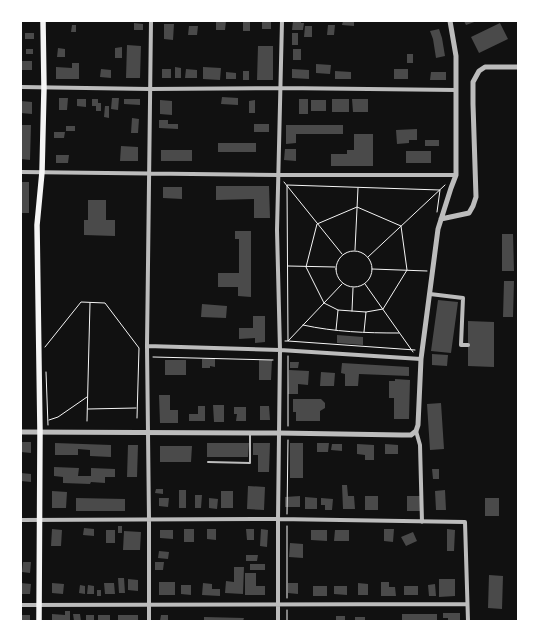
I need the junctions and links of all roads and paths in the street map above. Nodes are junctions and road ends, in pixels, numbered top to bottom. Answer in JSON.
{"nodes":[{"id":1,"x":43,"y":21,"type":"edge"},
{"id":2,"x":151,"y":21,"type":"edge"},
{"id":3,"x":282,"y":21,"type":"edge"},
{"id":4,"x":450,"y":21,"type":"edge"},
{"id":5,"x":518,"y":67,"type":"edge"},
{"id":6,"x":21,"y":87,"type":"edge"},
{"id":7,"x":44,"y":88,"type":"junction"},
{"id":8,"x":281,"y":88,"type":"junction"},
{"id":9,"x":150,"y":89,"type":"junction"},
{"id":10,"x":456,"y":90,"type":"junction"},
{"id":11,"x":21,"y":172,"type":"edge"},
{"id":12,"x":42,"y":172,"type":"junction"},
{"id":13,"x":150,"y":173,"type":"junction"},
{"id":14,"x":278,"y":175,"type":"junction"},
{"id":15,"x":456,"y":175,"type":"junction"},
{"id":16,"x":287,"y":185,"type":"junction"},
{"id":17,"x":445,"y":185,"type":"dead end"},
{"id":18,"x":358,"y":187,"type":"junction"},
{"id":19,"x":440,"y":190,"type":"junction"},
{"id":20,"x":357,"y":207,"type":"junction"},
{"id":21,"x":437,"y":212,"type":"dead end"},
{"id":22,"x":442,"y":219,"type":"junction"},
{"id":23,"x":317,"y":224,"type":"junction"},
{"id":24,"x":401,"y":226,"type":"junction"},
{"id":25,"x":354,"y":251,"type":"junction"},
{"id":26,"x":343,"y":254,"type":"junction"},
{"id":27,"x":368,"y":257,"type":"junction"},
{"id":28,"x":287,"y":266,"type":"junction"},
{"id":29,"x":306,"y":266,"type":"junction"},
{"id":30,"x":335,"y":267,"type":"junction"},
{"id":31,"x":372,"y":269,"type":"junction"},
{"id":32,"x":407,"y":270,"type":"junction"},
{"id":33,"x":428,"y":271,"type":"dead end"},
{"id":34,"x":342,"y":284,"type":"junction"},
{"id":35,"x":365,"y":284,"type":"junction"},
{"id":36,"x":354,"y":288,"type":"junction"},
{"id":37,"x":430,"y":294,"type":"junction"},
{"id":38,"x":90,"y":303,"type":"junction"},
{"id":39,"x":324,"y":303,"type":"junction"},
{"id":40,"x":383,"y":309,"type":"junction"},
{"id":41,"x":338,"y":310,"type":"junction"},
{"id":42,"x":352,"y":311,"type":"junction"},
{"id":43,"x":366,"y":312,"type":"junction"},
{"id":44,"x":303,"y":326,"type":"junction"},
{"id":45,"x":336,"y":331,"type":"junction"},
{"id":46,"x":364,"y":333,"type":"junction"},
{"id":47,"x":399,"y":333,"type":"junction"},
{"id":48,"x":280,"y":341,"type":"junction"},
{"id":49,"x":288,"y":341,"type":"junction"},
{"id":50,"x":468,"y":345,"type":"dead end"},
{"id":51,"x":147,"y":346,"type":"junction"},
{"id":52,"x":45,"y":348,"type":"dead end"},
{"id":53,"x":411,"y":349,"type":"junction"},
{"id":54,"x":280,"y":350,"type":"junction"},
{"id":55,"x":288,"y":350,"type":"junction"},
{"id":56,"x":138,"y":357,"type":"junction"},
{"id":57,"x":147,"y":357,"type":"junction"},
{"id":58,"x":418,"y":359,"type":"junction"},
{"id":59,"x":280,"y":360,"type":"junction"},
{"id":60,"x":288,"y":360,"type":"junction"},
{"id":61,"x":46,"y":372,"type":"dead end"},
{"id":62,"x":87,"y":396,"type":"junction"},
{"id":63,"x":137,"y":408,"type":"junction"},
{"id":64,"x":87,"y":409,"type":"junction"},
{"id":65,"x":137,"y":418,"type":"dead end"},
{"id":66,"x":87,"y":421,"type":"dead end"},
{"id":67,"x":417,"y":428,"type":"junction"},
{"id":68,"x":21,"y":432,"type":"edge"},
{"id":69,"x":40,"y":432,"type":"junction"},
{"id":70,"x":148,"y":432,"type":"junction"},
{"id":71,"x":250,"y":433,"type":"junction"},
{"id":72,"x":279,"y":433,"type":"junction"},
{"id":73,"x":288,"y":433,"type":"junction"},
{"id":74,"x":208,"y":462,"type":"dead end"},
{"id":75,"x":149,"y":519,"type":"junction"},
{"id":76,"x":278,"y":519,"type":"junction"},
{"id":77,"x":287,"y":519,"type":"junction"},
{"id":78,"x":21,"y":520,"type":"edge"},
{"id":79,"x":40,"y":520,"type":"junction"},
{"id":80,"x":422,"y":522,"type":"junction"},
{"id":81,"x":467,"y":604,"type":"junction"},
{"id":82,"x":21,"y":605,"type":"edge"},
{"id":83,"x":39,"y":605,"type":"junction"},
{"id":84,"x":149,"y":605,"type":"junction"},
{"id":85,"x":278,"y":605,"type":"junction"},
{"id":86,"x":287,"y":605,"type":"junction"},
{"id":87,"x":39,"y":621,"type":"edge"},
{"id":88,"x":149,"y":621,"type":"edge"},
{"id":89,"x":278,"y":621,"type":"edge"},
{"id":90,"x":287,"y":621,"type":"edge"},
{"id":91,"x":468,"y":621,"type":"edge"}],
"edges":[{"from":1,"to":7,"type":"main road"},
{"from":2,"to":9,"type":"street"},
{"from":3,"to":8,"type":"street"},
{"from":4,"to":10,"type":"street"},
{"from":5,"to":22,"type":"street"},
{"from":6,"to":7,"type":"street"},
{"from":7,"to":9,"type":"street"},
{"from":7,"to":12,"type":"main road"},
{"from":8,"to":9,"type":"street"},
{"from":8,"to":10,"type":"street"},
{"from":8,"to":14,"type":"street"},
{"from":9,"to":13,"type":"street"},
{"from":10,"to":15,"type":"street"},
{"from":11,"to":12,"type":"street"},
{"from":12,"to":13,"type":"street"},
{"from":12,"to":69,"type":"main road"},
{"from":13,"to":14,"type":"street"},
{"from":13,"to":51,"type":"street"},
{"from":14,"to":15,"type":"street"},
{"from":14,"to":16,"type":"path"},
{"from":14,"to":48,"type":"street"},
{"from":15,"to":22,"type":"street"},
{"from":16,"to":18,"type":"path"},
{"from":16,"to":23,"type":"path"},
{"from":16,"to":28,"type":"path"},
{"from":17,"to":19,"type":"path"},
{"from":18,"to":19,"type":"path"},
{"from":18,"to":20,"type":"path"},
{"from":19,"to":21,"type":"path"},
{"from":19,"to":24,"type":"path"},
{"from":20,"to":23,"type":"path"},
{"from":20,"to":24,"type":"path"},
{"from":20,"to":25,"type":"path"},
{"from":22,"to":37,"type":"street"},
{"from":23,"to":26,"type":"path"},
{"from":23,"to":29,"type":"path"},
{"from":24,"to":27,"type":"path"},
{"from":24,"to":32,"type":"path"},
{"from":25,"to":26,"type":"path"},
{"from":25,"to":27,"type":"path"},
{"from":26,"to":30,"type":"path"},
{"from":27,"to":31,"type":"path"},
{"from":28,"to":29,"type":"path"},
{"from":28,"to":49,"type":"path"},
{"from":29,"to":30,"type":"path"},
{"from":29,"to":39,"type":"path"},
{"from":30,"to":34,"type":"path"},
{"from":31,"to":32,"type":"path"},
{"from":31,"to":35,"type":"path"},
{"from":32,"to":33,"type":"path"},
{"from":32,"to":40,"type":"path"},
{"from":34,"to":36,"type":"path"},
{"from":34,"to":39,"type":"path"},
{"from":35,"to":36,"type":"path"},
{"from":35,"to":40,"type":"path"},
{"from":36,"to":42,"type":"path"},
{"from":37,"to":50,"type":"street"},
{"from":37,"to":58,"type":"street"},
{"from":38,"to":52,"type":"path"},
{"from":38,"to":56,"type":"path"},
{"from":38,"to":62,"type":"path"},
{"from":39,"to":41,"type":"path"},
{"from":39,"to":44,"type":"path"},
{"from":40,"to":43,"type":"path"},
{"from":40,"to":47,"type":"path"},
{"from":41,"to":42,"type":"path"},
{"from":41,"to":45,"type":"path"},
{"from":42,"to":43,"type":"path"},
{"from":43,"to":46,"type":"path"},
{"from":44,"to":45,"type":"path"},
{"from":44,"to":49,"type":"path"},
{"from":45,"to":46,"type":"path"},
{"from":46,"to":47,"type":"path"},
{"from":47,"to":53,"type":"path"},
{"from":48,"to":49,"type":"path"},
{"from":48,"to":54,"type":"street"},
{"from":49,"to":53,"type":"path"},
{"from":49,"to":55,"type":"path"},
{"from":51,"to":54,"type":"street"},
{"from":51,"to":57,"type":"street"},
{"from":53,"to":58,"type":"path"},
{"from":53,"to":58,"type":"path"},
{"from":54,"to":55,"type":"street"},
{"from":54,"to":59,"type":"street"},
{"from":55,"to":58,"type":"street"},
{"from":55,"to":60,"type":"path"},
{"from":56,"to":57,"type":"path"},
{"from":56,"to":63,"type":"path"},
{"from":57,"to":59,"type":"path"},
{"from":57,"to":70,"type":"street"},
{"from":58,"to":67,"type":"street"},
{"from":59,"to":60,"type":"path"},
{"from":59,"to":72,"type":"street"},
{"from":60,"to":73,"type":"path"},
{"from":61,"to":62,"type":"path"},
{"from":62,"to":64,"type":"path"},
{"from":63,"to":64,"type":"path"},
{"from":63,"to":65,"type":"path"},
{"from":64,"to":66,"type":"path"},
{"from":67,"to":73,"type":"street"},
{"from":67,"to":80,"type":"street"},
{"from":68,"to":69,"type":"street"},
{"from":69,"to":70,"type":"street"},
{"from":69,"to":79,"type":"main road"},
{"from":70,"to":71,"type":"street"},
{"from":70,"to":75,"type":"street"},
{"from":71,"to":72,"type":"street"},
{"from":71,"to":74,"type":"lane"},
{"from":72,"to":73,"type":"street"},
{"from":72,"to":76,"type":"street"},
{"from":73,"to":77,"type":"path"},
{"from":75,"to":76,"type":"street"},
{"from":75,"to":79,"type":"street"},
{"from":75,"to":84,"type":"street"},
{"from":76,"to":77,"type":"street"},
{"from":76,"to":85,"type":"street"},
{"from":77,"to":80,"type":"street"},
{"from":77,"to":86,"type":"path"},
{"from":78,"to":79,"type":"street"},
{"from":79,"to":83,"type":"main road"},
{"from":80,"to":81,"type":"street"},
{"from":81,"to":86,"type":"street"},
{"from":81,"to":91,"type":"street"},
{"from":82,"to":83,"type":"street"},
{"from":83,"to":84,"type":"street"},
{"from":83,"to":87,"type":"main road"},
{"from":84,"to":85,"type":"street"},
{"from":84,"to":88,"type":"street"},
{"from":85,"to":86,"type":"street"},
{"from":85,"to":89,"type":"street"},
{"from":86,"to":90,"type":"path"}]}
